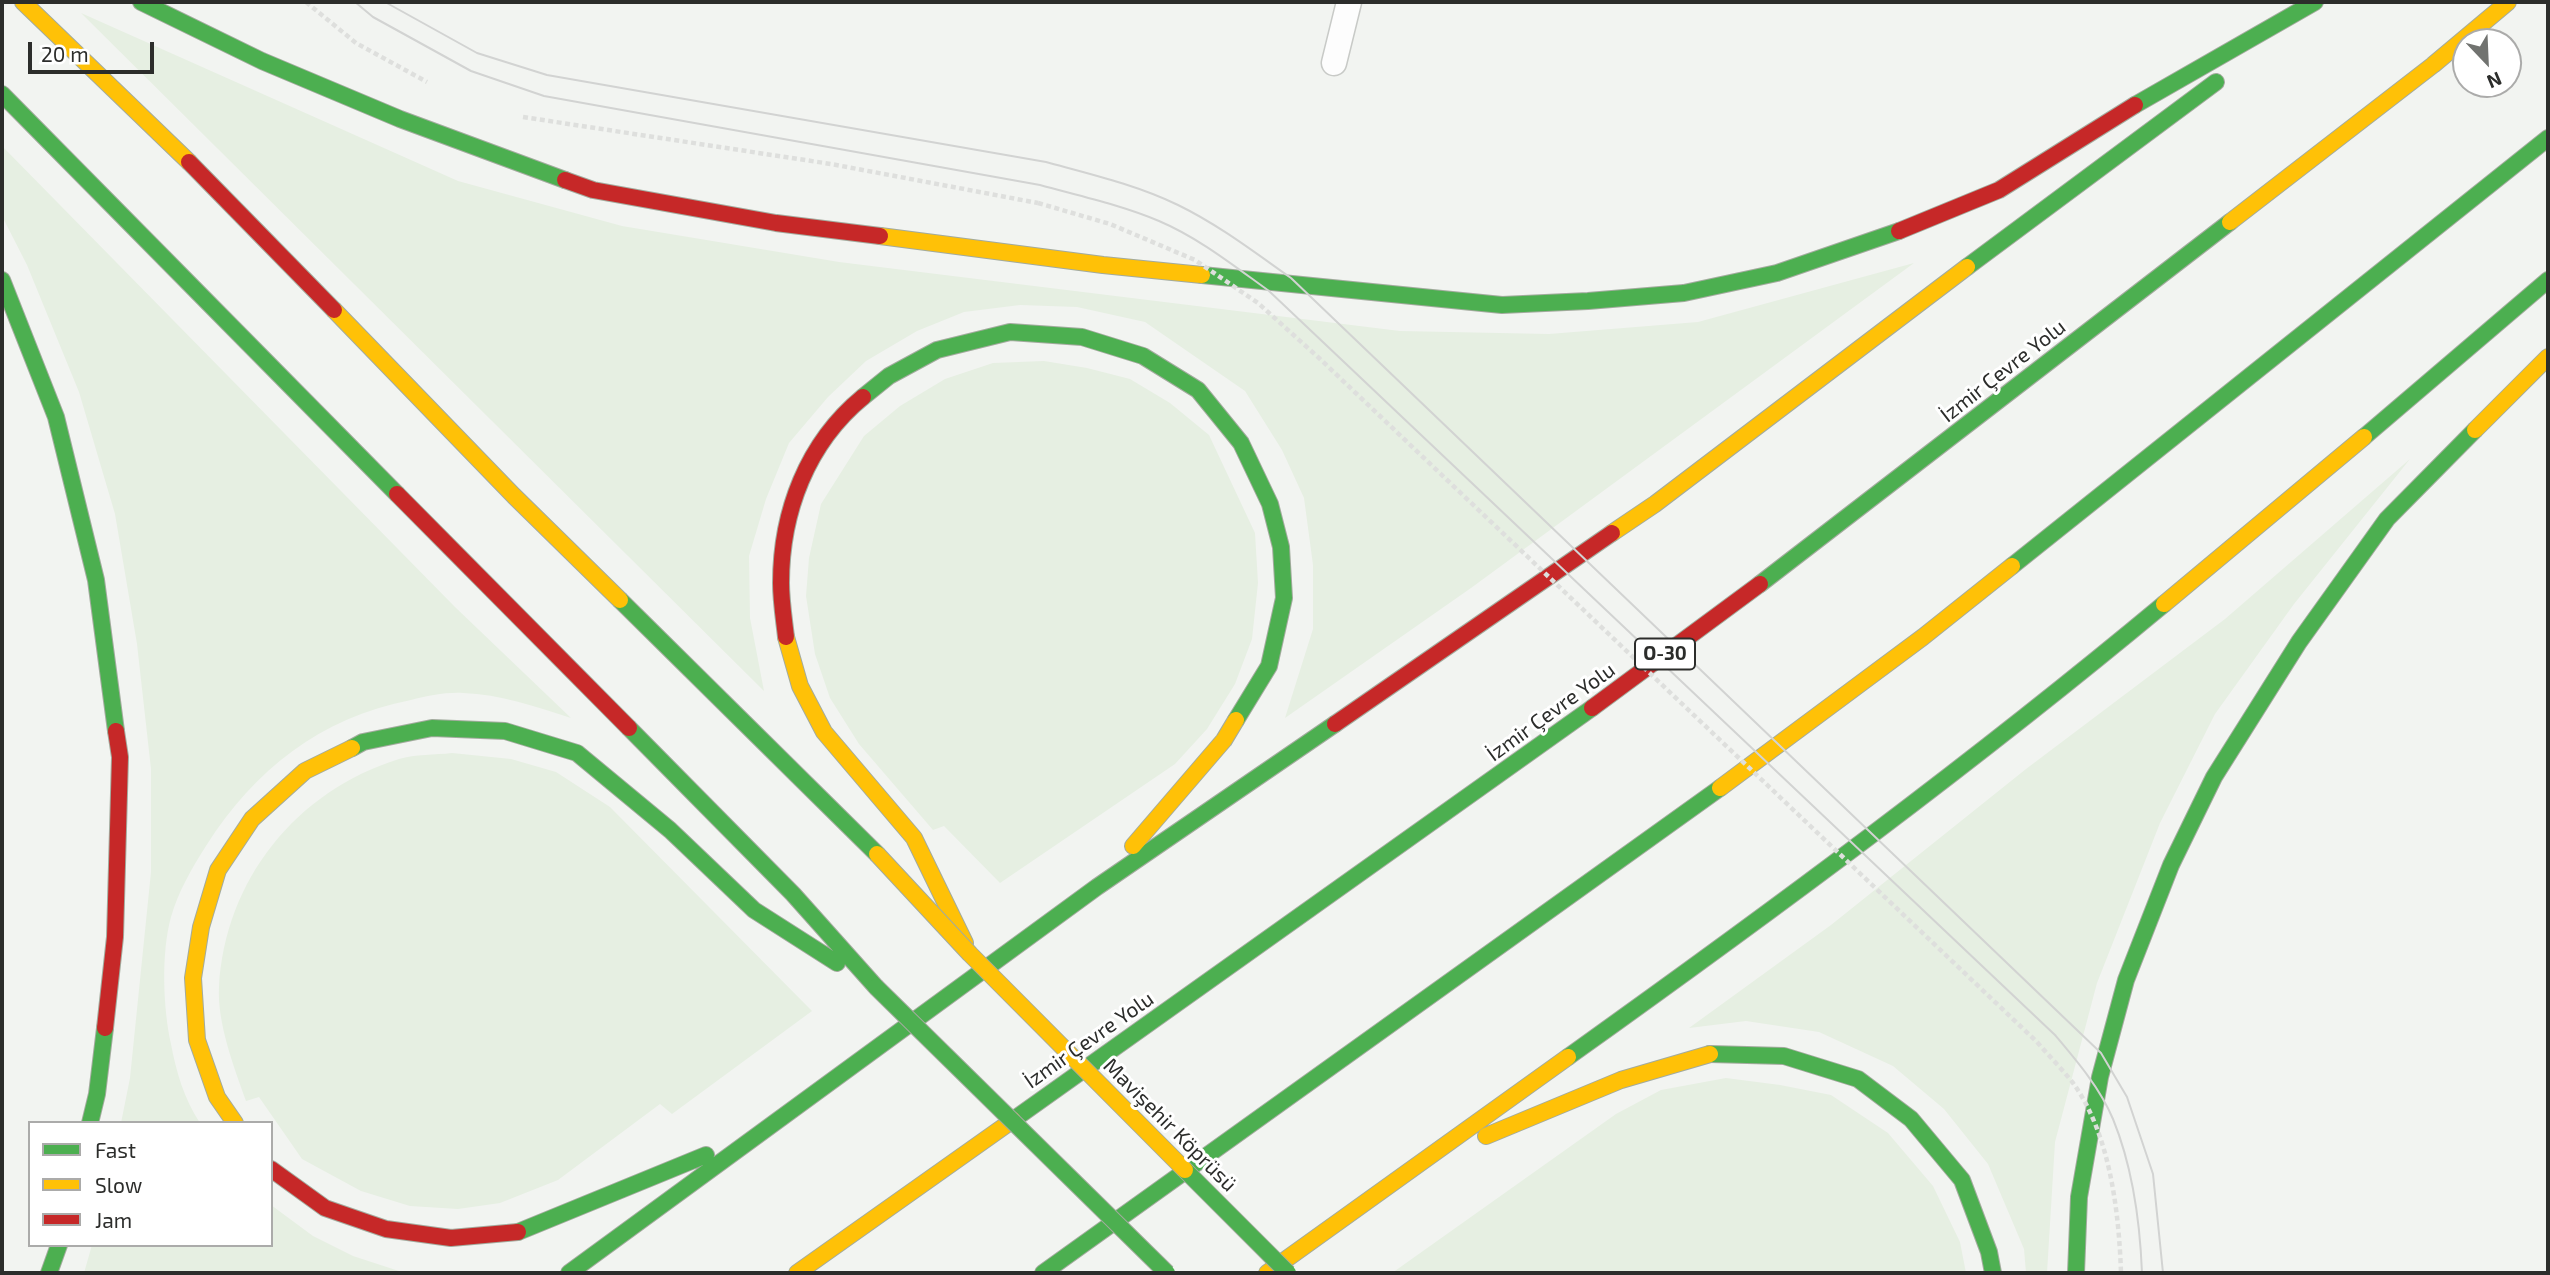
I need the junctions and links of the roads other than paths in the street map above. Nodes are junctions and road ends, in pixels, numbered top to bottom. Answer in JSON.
{"nodes":[{"id":1,"x":23,"y":2,"type":"edge"},
{"id":2,"x":141,"y":2,"type":"edge"},
{"id":3,"x":1349,"y":2,"type":"edge"},
{"id":4,"x":2315,"y":2,"type":"edge"},
{"id":5,"x":2325,"y":2,"type":"edge"},
{"id":6,"x":2508,"y":2,"type":"edge"},
{"id":7,"x":2247,"y":59,"type":"dead end"},
{"id":8,"x":1334,"y":63,"type":"dead end"},
{"id":9,"x":2225,"y":76,"type":"dead end"},
{"id":10,"x":2,"y":94,"type":"edge"},
{"id":11,"x":2548,"y":138,"type":"edge"},
{"id":12,"x":2548,"y":279,"type":"edge"},
{"id":13,"x":2,"y":280,"type":"edge"},
{"id":14,"x":2548,"y":356,"type":"edge"},
{"id":15,"x":1097,"y":887,"type":"junction"},
{"id":16,"x":970,"y":954,"type":"junction"},
{"id":17,"x":876,"y":987,"type":"junction"},
{"id":18,"x":90,"y":1121,"type":"edge"},
{"id":19,"x":234,"y":1121,"type":"edge"},
{"id":20,"x":763,"y":1132,"type":"junction"},
{"id":21,"x":1426,"y":1161,"type":"junction"},
{"id":22,"x":273,"y":1169,"type":"edge"},
{"id":23,"x":58,"y":1247,"type":"edge"},
{"id":24,"x":49,"y":1273,"type":"edge"},
{"id":25,"x":569,"y":1273,"type":"edge"},
{"id":26,"x":797,"y":1273,"type":"edge"},
{"id":27,"x":1043,"y":1273,"type":"edge"},
{"id":28,"x":1167,"y":1273,"type":"edge"},
{"id":29,"x":1267,"y":1273,"type":"edge"},
{"id":30,"x":1288,"y":1273,"type":"edge"},
{"id":31,"x":1993,"y":1273,"type":"edge"},
{"id":32,"x":2076,"y":1273,"type":"edge"}],
"edges":[{"from":1,"to":16,"type":"main road","name":"Mavişehir Köprüsü","bridge":true},
{"from":2,"to":4,"type":"main road"},
{"from":3,"to":8,"type":"lane"},
{"from":5,"to":7,"type":"main road"},
{"from":6,"to":26,"type":"main road","name":"İzmir Çevre Yolu","number":"O-30"},
{"from":9,"to":15,"type":"main road"},
{"from":10,"to":17,"type":"main road"},
{"from":11,"to":27,"type":"main road"},
{"from":12,"to":21,"type":"main road"},
{"from":13,"to":18,"type":"main road"},
{"from":14,"to":32,"type":"main road"},
{"from":15,"to":16,"type":"main road","bridge":true},
{"from":15,"to":20,"type":"main road"},
{"from":16,"to":30,"type":"main road","name":"Mavişehir Köprüsü","bridge":true},
{"from":17,"to":19,"type":"main road"},
{"from":17,"to":28,"type":"main road","bridge":true},
{"from":20,"to":22,"type":"main road"},
{"from":20,"to":25,"type":"main road"},
{"from":21,"to":29,"type":"main road"},
{"from":21,"to":31,"type":"main road"},
{"from":23,"to":24,"type":"main road"}]}
